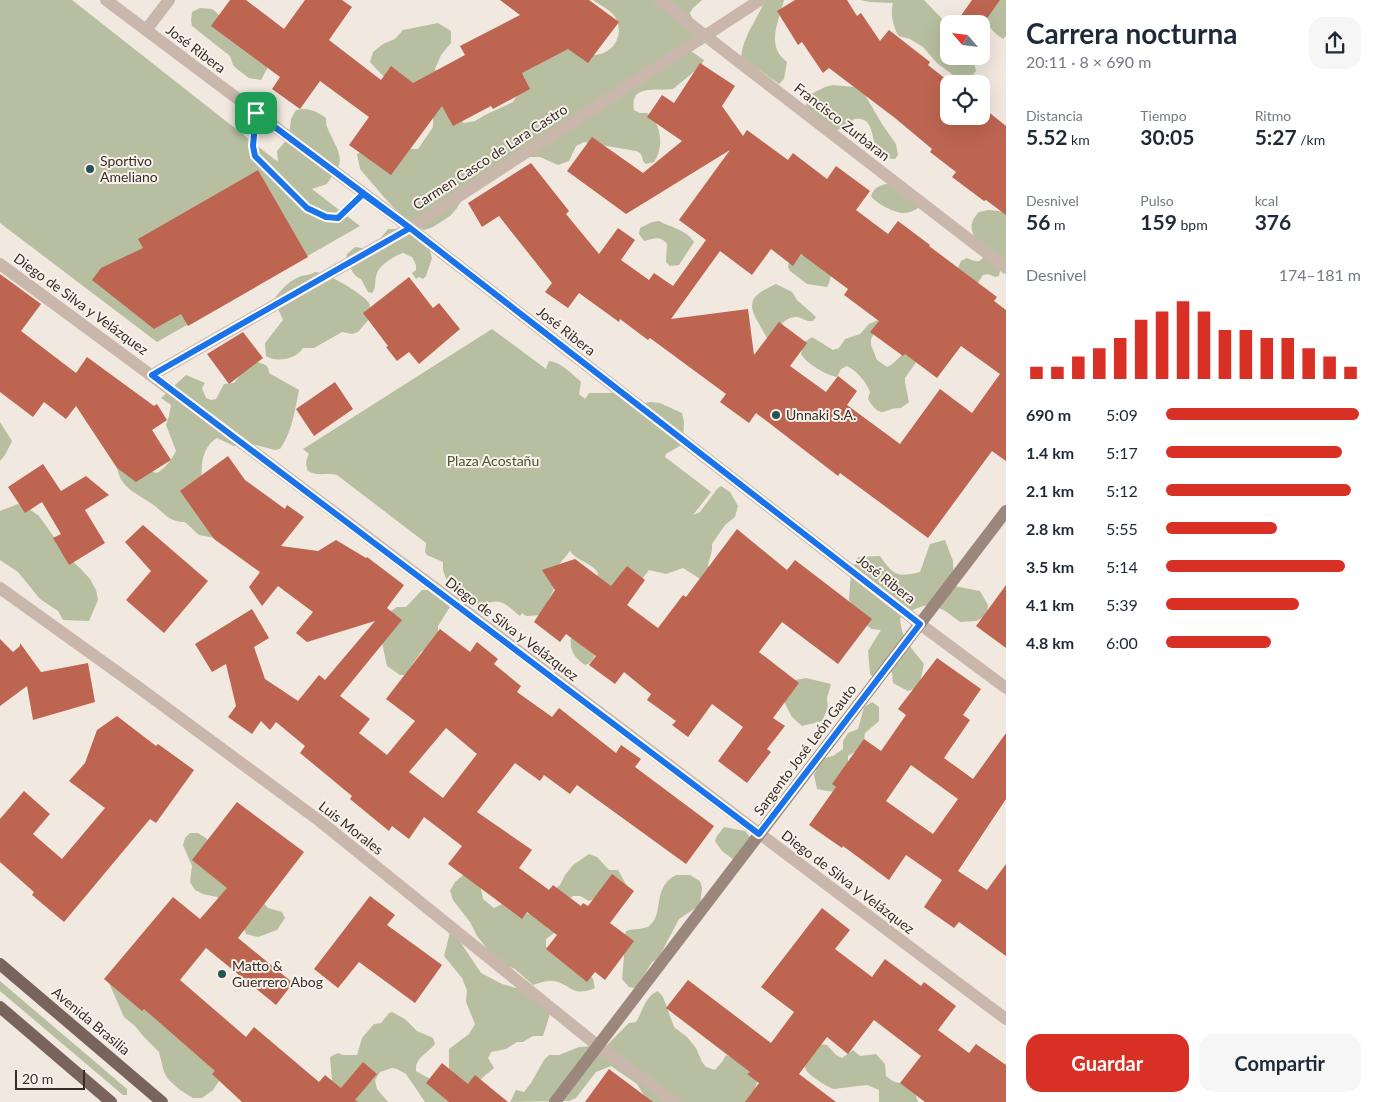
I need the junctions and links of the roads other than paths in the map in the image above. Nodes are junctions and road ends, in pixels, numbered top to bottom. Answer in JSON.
{"nodes":[{"id":1,"x":106,"y":0,"type":"edge"},
{"id":2,"x":169,"y":0,"type":"edge"},
{"id":3,"x":659,"y":0,"type":"edge"},
{"id":4,"x":760,"y":0,"type":"edge"},
{"id":5,"x":146,"y":30,"type":"junction"},
{"id":6,"x":705,"y":34,"type":"junction"},
{"id":7,"x":256,"y":113,"type":"junction"},
{"id":8,"x":363,"y":194,"type":"junction"},
{"id":9,"x":410,"y":228,"type":"junction"},
{"id":10,"x":0,"y":264,"type":"edge"},
{"id":11,"x":1006,"y":268,"type":"edge"},
{"id":12,"x":152,"y":375,"type":"junction"},
{"id":13,"x":1006,"y":511,"type":"edge"},
{"id":14,"x":0,"y":588,"type":"edge"},
{"id":15,"x":920,"y":624,"type":"junction"},
{"id":16,"x":1006,"y":688,"type":"edge"},
{"id":17,"x":759,"y":834,"type":"junction"},
{"id":18,"x":0,"y":964,"type":"edge"},
{"id":19,"x":0,"y":1007,"type":"edge"},
{"id":20,"x":1006,"y":1018,"type":"edge"},
{"id":21,"x":598,"y":1046,"type":"junction"},
{"id":22,"x":112,"y":1102,"type":"edge"},
{"id":23,"x":162,"y":1102,"type":"edge"},
{"id":24,"x":555,"y":1102,"type":"edge"},
{"id":25,"x":675,"y":1102,"type":"edge"}],
"edges":[{"from":1,"to":5,"type":"street","name":"José Ribera"},
{"from":2,"to":5,"type":"street"},
{"from":3,"to":6,"type":"street","name":"Francisco Zurbaran"},
{"from":4,"to":6,"type":"street","name":"Carmen Casco de Lara Castro"},
{"from":5,"to":7,"type":"street","name":"José Ribera"},
{"from":6,"to":9,"type":"street","name":"Carmen Casco de Lara Castro"},
{"from":6,"to":11,"type":"street","name":"Francisco Zurbaran"},
{"from":7,"to":8,"type":"street","name":"José Ribera"},
{"from":7,"to":8,"type":"lane"},
{"from":8,"to":9,"type":"street","name":"José Ribera"},
{"from":9,"to":12,"type":"street","name":"Carmen Casco de Lara Castro"},
{"from":9,"to":15,"type":"street","name":"José Ribera"},
{"from":10,"to":12,"type":"street","name":"Diego de Silva y Velázquez"},
{"from":12,"to":17,"type":"street","name":"Diego de Silva y Velázquez"},
{"from":13,"to":15,"type":"street","name":"Sargento José León Gauto"},
{"from":14,"to":21,"type":"street","name":"Luis Morales"},
{"from":15,"to":16,"type":"street","name":"José Ribera"},
{"from":15,"to":17,"type":"street","name":"Sargento José León Gauto"},
{"from":17,"to":20,"type":"street","name":"Diego de Silva y Velázquez"},
{"from":17,"to":21,"type":"street","name":"Sargento José León Gauto"},
{"from":18,"to":23,"type":"main road","name":"Avenida Brasilia"},
{"from":19,"to":22,"type":"main road"},
{"from":21,"to":24,"type":"street","name":"Sargento José León Gauto"},
{"from":21,"to":25,"type":"street","name":"Luis Morales"}]}
